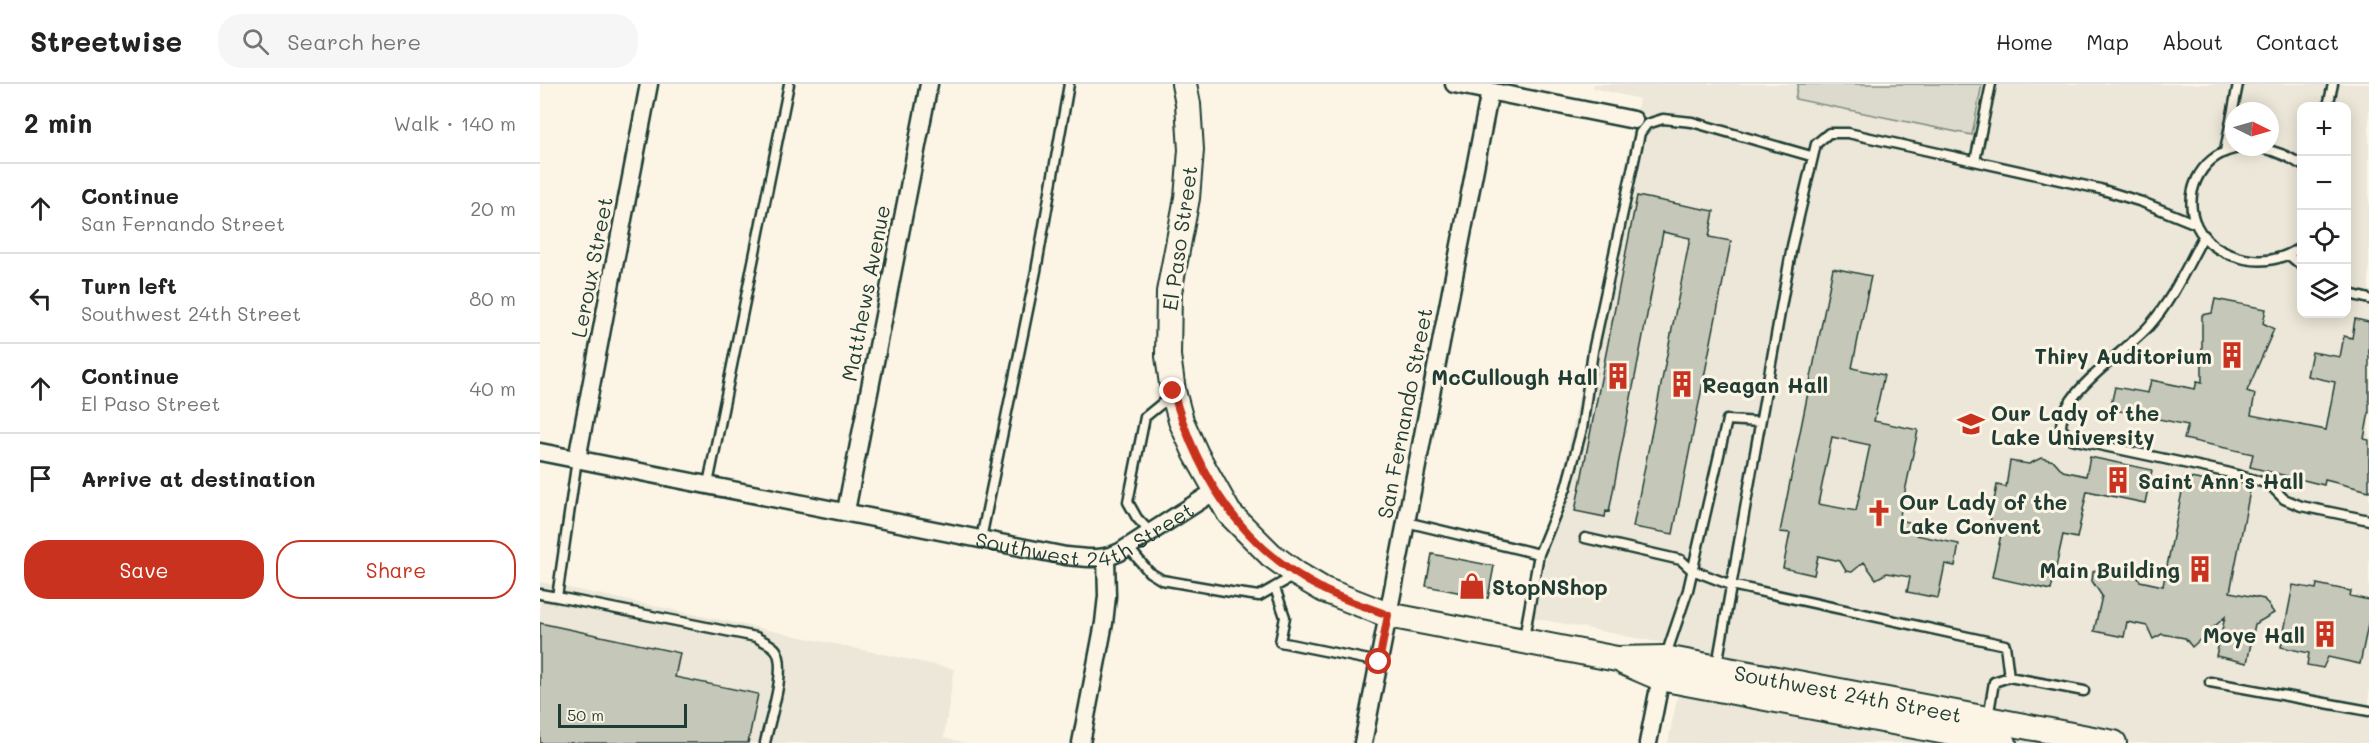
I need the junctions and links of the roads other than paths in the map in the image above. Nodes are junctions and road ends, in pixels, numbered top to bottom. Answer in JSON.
{"nodes":[{"id":1,"x":649,"y":84,"type":"edge"},
{"id":2,"x":789,"y":84,"type":"edge"},
{"id":3,"x":929,"y":84,"type":"edge"},
{"id":4,"x":1069,"y":84,"type":"edge"},
{"id":5,"x":1184,"y":84,"type":"edge"},
{"id":6,"x":1454,"y":84,"type":"edge"},
{"id":7,"x":1991,"y":84,"type":"edge"},
{"id":8,"x":2238,"y":84,"type":"edge"},
{"id":9,"x":2333,"y":84,"type":"edge"},
{"id":10,"x":1490,"y":91,"type":"junction"},
{"id":11,"x":2235,"y":102,"type":"edge"},
{"id":12,"x":2329,"y":102,"type":"edge"},
{"id":13,"x":1640,"y":122,"type":"junction"},
{"id":14,"x":2225,"y":151,"type":"edge"},
{"id":15,"x":2279,"y":154,"type":"edge"},
{"id":16,"x":1811,"y":156,"type":"junction"},
{"id":17,"x":1975,"y":161,"type":"junction"},
{"id":18,"x":2297,"y":163,"type":"edge"},
{"id":19,"x":2196,"y":224,"type":"junction"},
{"id":20,"x":2204,"y":235,"type":"junction"},
{"id":21,"x":2297,"y":249,"type":"edge"},
{"id":22,"x":2289,"y":255,"type":"junction"},
{"id":23,"x":2299,"y":264,"type":"edge"},
{"id":24,"x":2351,"y":294,"type":"edge"},
{"id":25,"x":2369,"y":299,"type":"edge"},
{"id":26,"x":1175,"y":398,"type":"junction"},
{"id":27,"x":1760,"y":422,"type":"junction"},
{"id":28,"x":540,"y":452,"type":"edge"},
{"id":29,"x":577,"y":459,"type":"junction"},
{"id":30,"x":708,"y":484,"type":"junction"},
{"id":31,"x":1215,"y":491,"type":"junction"},
{"id":32,"x":846,"y":511,"type":"junction"},
{"id":33,"x":2369,"y":520,"type":"edge"},
{"id":34,"x":1406,"y":522,"type":"junction"},
{"id":35,"x":1151,"y":533,"type":"junction"},
{"id":36,"x":1585,"y":538,"type":"dead end"},
{"id":37,"x":981,"y":539,"type":"junction"},
{"id":38,"x":1128,"y":547,"type":"junction"},
{"id":39,"x":1539,"y":554,"type":"junction"},
{"id":40,"x":1106,"y":558,"type":"junction"},
{"id":41,"x":1692,"y":570,"type":"junction"},
{"id":42,"x":1297,"y":574,"type":"junction"},
{"id":43,"x":1731,"y":585,"type":"junction"},
{"id":44,"x":1275,"y":588,"type":"junction"},
{"id":45,"x":540,"y":594,"type":"edge"},
{"id":46,"x":557,"y":597,"type":"junction"},
{"id":47,"x":1388,"y":615,"type":"junction"},
{"id":48,"x":1524,"y":641,"type":"junction"},
{"id":49,"x":1379,"y":662,"type":"junction"},
{"id":50,"x":1662,"y":668,"type":"junction"},
{"id":51,"x":1716,"y":669,"type":"junction"},
{"id":52,"x":2009,"y":677,"type":"junction"},
{"id":53,"x":2210,"y":682,"type":"dead end"},
{"id":54,"x":2084,"y":691,"type":"dead end"},
{"id":55,"x":2369,"y":711,"type":"edge"},
{"id":56,"x":1981,"y":729,"type":"edge"},
{"id":57,"x":765,"y":743,"type":"edge"},
{"id":58,"x":1081,"y":743,"type":"edge"},
{"id":59,"x":1363,"y":743,"type":"edge"},
{"id":60,"x":1648,"y":743,"type":"edge"},
{"id":61,"x":2004,"y":743,"type":"edge"},
{"id":62,"x":2114,"y":743,"type":"edge"}],
"edges":[{"from":1,"to":29,"type":"street","name":"Leroux Street"},
{"from":2,"to":30,"type":"lane"},
{"from":3,"to":32,"type":"street","name":"Matthews Avenue"},
{"from":4,"to":37,"type":"lane"},
{"from":5,"to":26,"type":"main road","name":"El Paso Street"},
{"from":6,"to":10,"type":"street"},
{"from":7,"to":17,"type":"lane"},
{"from":8,"to":11,"type":"lane"},
{"from":9,"to":12,"type":"lane"},
{"from":10,"to":13,"type":"street"},
{"from":10,"to":34,"type":"street","name":"San Fernando Street"},
{"from":13,"to":16,"type":"lane"},
{"from":13,"to":39,"type":"lane"},
{"from":14,"to":19,"type":"lane"},
{"from":15,"to":18,"type":"lane"},
{"from":16,"to":17,"type":"lane"},
{"from":16,"to":27,"type":"lane"},
{"from":17,"to":19,"type":"lane"},
{"from":19,"to":20,"type":"lane"},
{"from":20,"to":22,"type":"lane"},
{"from":20,"to":33,"type":"lane"},
{"from":21,"to":22,"type":"lane"},
{"from":22,"to":23,"type":"lane"},
{"from":24,"to":25,"type":"lane"},
{"from":26,"to":31,"type":"main road","name":"El Paso Street"},
{"from":26,"to":35,"type":"lane"},
{"from":27,"to":41,"type":"lane"},
{"from":27,"to":43,"type":"lane"},
{"from":28,"to":29,"type":"street","name":"Southwest 24th Street"},
{"from":29,"to":30,"type":"street","name":"Southwest 24th Street"},
{"from":29,"to":46,"type":"lane"},
{"from":30,"to":32,"type":"street","name":"Southwest 24th Street"},
{"from":31,"to":35,"type":"street","name":"Southwest 24th Street"},
{"from":31,"to":42,"type":"main road","name":"Southwest 24th Street"},
{"from":32,"to":37,"type":"street","name":"Southwest 24th Street"},
{"from":34,"to":39,"type":"lane"},
{"from":34,"to":47,"type":"street","name":"San Fernando Street"},
{"from":35,"to":38,"type":"street","name":"Southwest 24th Street"},
{"from":36,"to":41,"type":"lane"},
{"from":37,"to":40,"type":"street","name":"Southwest 24th Street"},
{"from":38,"to":40,"type":"street","name":"Southwest 24th Street"},
{"from":38,"to":44,"type":"lane"},
{"from":39,"to":48,"type":"lane"},
{"from":40,"to":58,"type":"street"},
{"from":41,"to":43,"type":"lane"},
{"from":41,"to":50,"type":"lane"},
{"from":42,"to":44,"type":"lane"},
{"from":42,"to":47,"type":"main road","name":"Southwest 24th Street"},
{"from":43,"to":51,"type":"lane"},
{"from":43,"to":52,"type":"lane"},
{"from":44,"to":49,"type":"lane"},
{"from":45,"to":46,"type":"lane"},
{"from":46,"to":57,"type":"lane"},
{"from":47,"to":48,"type":"main road","name":"Southwest 24th Street"},
{"from":47,"to":49,"type":"street","name":"San Fernando Street"},
{"from":48,"to":50,"type":"main road","name":"Southwest 24th Street"},
{"from":49,"to":59,"type":"street","name":"San Fernando Street"},
{"from":50,"to":51,"type":"main road","name":"Southwest 24th Street"},
{"from":50,"to":56,"type":"main road","name":"Southwest 24th Street"},
{"from":50,"to":60,"type":"street"},
{"from":51,"to":56,"type":"main road","name":"Southwest 24th Street"},
{"from":52,"to":54,"type":"lane"},
{"from":52,"to":56,"type":"lane"},
{"from":53,"to":55,"type":"lane"},
{"from":56,"to":61,"type":"main road","name":"Southwest 24th Street"},
{"from":56,"to":62,"type":"main road","name":"Southwest 24th Street"}]}
